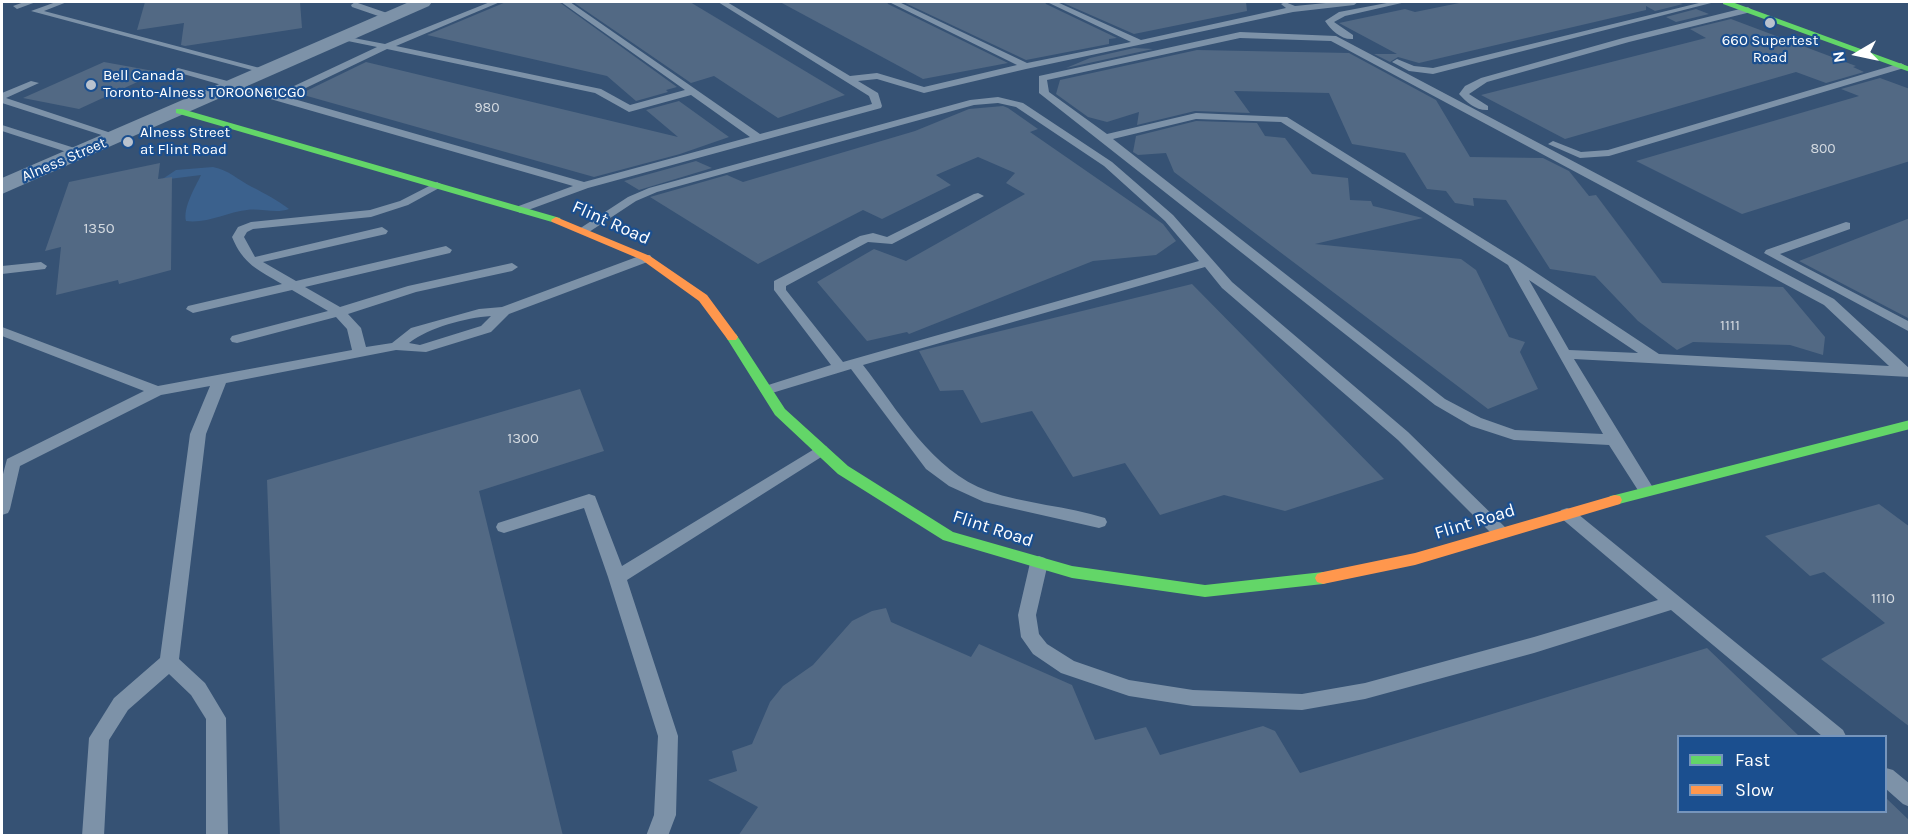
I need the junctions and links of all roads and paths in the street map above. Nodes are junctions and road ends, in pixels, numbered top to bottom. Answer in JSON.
{"nodes":[{"id":1,"x":32,"y":2,"type":"edge"},
{"id":2,"x":63,"y":2,"type":"edge"},
{"id":3,"x":423,"y":2,"type":"edge"},
{"id":4,"x":496,"y":2,"type":"edge"},
{"id":5,"x":565,"y":2,"type":"edge"},
{"id":6,"x":722,"y":2,"type":"edge"},
{"id":7,"x":893,"y":2,"type":"edge"},
{"id":8,"x":1051,"y":2,"type":"edge"},
{"id":9,"x":1279,"y":2,"type":"edge"},
{"id":10,"x":1354,"y":2,"type":"edge"},
{"id":11,"x":1402,"y":2,"type":"edge"},
{"id":12,"x":1711,"y":2,"type":"edge"},
{"id":13,"x":1726,"y":2,"type":"edge"},
{"id":14,"x":355,"y":5,"type":"dead end"},
{"id":15,"x":17,"y":6,"type":"dead end"},
{"id":16,"x":1293,"y":9,"type":"junction"},
{"id":17,"x":1748,"y":10,"type":"junction"},
{"id":18,"x":387,"y":16,"type":"junction"},
{"id":19,"x":341,"y":37,"type":"junction"},
{"id":20,"x":1140,"y":43,"type":"junction"},
{"id":21,"x":385,"y":47,"type":"junction"},
{"id":22,"x":1026,"y":66,"type":"junction"},
{"id":23,"x":1905,"y":68,"type":"edge"},
{"id":24,"x":178,"y":70,"type":"dead end"},
{"id":25,"x":266,"y":71,"type":"junction"},
{"id":26,"x":848,"y":79,"type":"junction"},
{"id":27,"x":34,"y":83,"type":"dead end"},
{"id":28,"x":235,"y":85,"type":"junction"},
{"id":29,"x":693,"y":91,"type":"junction"},
{"id":30,"x":278,"y":97,"type":"junction"},
{"id":31,"x":2,"y":98,"type":"edge"},
{"id":32,"x":179,"y":111,"type":"junction"},
{"id":33,"x":2,"y":128,"type":"edge"},
{"id":34,"x":118,"y":137,"type":"junction"},
{"id":35,"x":758,"y":138,"type":"junction"},
{"id":36,"x":1106,"y":138,"type":"junction"},
{"id":37,"x":80,"y":153,"type":"junction"},
{"id":38,"x":437,"y":185,"type":"junction"},
{"id":39,"x":584,"y":186,"type":"junction"},
{"id":40,"x":2,"y":187,"type":"edge"},
{"id":41,"x":978,"y":196,"type":"dead end"},
{"id":42,"x":520,"y":208,"type":"junction"},
{"id":43,"x":1846,"y":226,"type":"dead end"},
{"id":44,"x":585,"y":229,"type":"junction"},
{"id":45,"x":382,"y":231,"type":"dead end"},
{"id":46,"x":446,"y":250,"type":"dead end"},
{"id":47,"x":646,"y":258,"type":"junction"},
{"id":48,"x":252,"y":261,"type":"junction"},
{"id":49,"x":1208,"y":262,"type":"junction"},
{"id":50,"x":1513,"y":263,"type":"junction"},
{"id":51,"x":41,"y":266,"type":"dead end"},
{"id":52,"x":512,"y":267,"type":"dead end"},
{"id":53,"x":2,"y":270,"type":"edge"},
{"id":54,"x":294,"y":286,"type":"junction"},
{"id":55,"x":194,"y":309,"type":"dead end"},
{"id":56,"x":339,"y":312,"type":"junction"},
{"id":57,"x":1910,"y":328,"type":"edge"},
{"id":58,"x":2,"y":331,"type":"edge"},
{"id":59,"x":237,"y":339,"type":"dead end"},
{"id":60,"x":360,"y":353,"type":"junction"},
{"id":61,"x":1564,"y":354,"type":"junction"},
{"id":62,"x":1655,"y":358,"type":"junction"},
{"id":63,"x":847,"y":365,"type":"junction"},
{"id":64,"x":1906,"y":373,"type":"edge"},
{"id":65,"x":220,"y":379,"type":"junction"},
{"id":66,"x":767,"y":390,"type":"junction"},
{"id":67,"x":157,"y":391,"type":"junction"},
{"id":68,"x":1910,"y":424,"type":"edge"},
{"id":69,"x":1614,"y":440,"type":"junction"},
{"id":70,"x":821,"y":450,"type":"junction"},
{"id":71,"x":7,"y":464,"type":"edge"},
{"id":72,"x":1647,"y":491,"type":"junction"},
{"id":73,"x":2,"y":509,"type":"edge"},
{"id":74,"x":1567,"y":514,"type":"junction"},
{"id":75,"x":1099,"y":522,"type":"dead end"},
{"id":76,"x":504,"y":527,"type":"dead end"},
{"id":77,"x":1501,"y":533,"type":"junction"},
{"id":78,"x":1039,"y":563,"type":"junction"},
{"id":79,"x":617,"y":577,"type":"junction"},
{"id":80,"x":1674,"y":602,"type":"junction"},
{"id":81,"x":169,"y":662,"type":"junction"},
{"id":82,"x":1835,"y":735,"type":"edge"},
{"id":83,"x":1887,"y":778,"type":"edge"},
{"id":84,"x":1910,"y":797,"type":"edge"},
{"id":85,"x":93,"y":836,"type":"edge"},
{"id":86,"x":217,"y":836,"type":"edge"},
{"id":87,"x":657,"y":836,"type":"edge"}],
"edges":[{"from":1,"to":15,"type":"lane"},
{"from":2,"to":25,"type":"lane"},
{"from":3,"to":18,"type":"street","name":"Alness Street"},
{"from":4,"to":21,"type":"lane"},
{"from":5,"to":29,"type":"lane"},
{"from":6,"to":26,"type":"lane"},
{"from":7,"to":22,"type":"lane"},
{"from":8,"to":20,"type":"lane"},
{"from":9,"to":16,"type":"lane"},
{"from":10,"to":16,"type":"lane"},
{"from":11,"to":12,"type":"lane"},
{"from":13,"to":17,"type":"street"},
{"from":14,"to":18,"type":"lane"},
{"from":16,"to":20,"type":"lane"},
{"from":17,"to":23,"type":"street"},
{"from":17,"to":23,"type":"lane"},
{"from":18,"to":19,"type":"street","name":"Alness Street"},
{"from":19,"to":21,"type":"lane"},
{"from":19,"to":25,"type":"street","name":"Alness Street"},
{"from":20,"to":22,"type":"lane"},
{"from":21,"to":29,"type":"lane"},
{"from":21,"to":30,"type":"lane"},
{"from":22,"to":26,"type":"lane"},
{"from":24,"to":28,"type":"lane"},
{"from":25,"to":28,"type":"street","name":"Alness Street"},
{"from":26,"to":35,"type":"lane"},
{"from":27,"to":31,"type":"lane"},
{"from":28,"to":30,"type":"lane"},
{"from":28,"to":32,"type":"street","name":"Alness Street"},
{"from":29,"to":35,"type":"lane"},
{"from":30,"to":39,"type":"lane"},
{"from":31,"to":34,"type":"lane"},
{"from":32,"to":34,"type":"street","name":"Alness Street"},
{"from":32,"to":38,"type":"street","name":"Flint Road"},
{"from":33,"to":37,"type":"lane"},
{"from":34,"to":37,"type":"street","name":"Alness Street"},
{"from":35,"to":39,"type":"lane"},
{"from":36,"to":50,"type":"lane"},
{"from":36,"to":64,"type":"lane"},
{"from":36,"to":69,"type":"lane"},
{"from":37,"to":40,"type":"street","name":"Alness Street"},
{"from":38,"to":42,"type":"street","name":"Flint Road"},
{"from":38,"to":48,"type":"lane"},
{"from":39,"to":42,"type":"lane"},
{"from":41,"to":63,"type":"lane"},
{"from":42,"to":44,"type":"street","name":"Flint Road"},
{"from":43,"to":57,"type":"lane"},
{"from":44,"to":47,"type":"street","name":"Flint Road"},
{"from":44,"to":49,"type":"lane"},
{"from":45,"to":48,"type":"lane"},
{"from":46,"to":54,"type":"lane"},
{"from":47,"to":60,"type":"lane"},
{"from":47,"to":66,"type":"street","name":"Flint Road"},
{"from":48,"to":54,"type":"lane"},
{"from":49,"to":63,"type":"lane"},
{"from":49,"to":77,"type":"lane"},
{"from":50,"to":61,"type":"lane"},
{"from":50,"to":62,"type":"lane"},
{"from":51,"to":53,"type":"lane"},
{"from":52,"to":56,"type":"lane"},
{"from":54,"to":55,"type":"lane"},
{"from":54,"to":56,"type":"lane"},
{"from":56,"to":59,"type":"lane"},
{"from":56,"to":60,"type":"lane"},
{"from":58,"to":67,"type":"lane"},
{"from":60,"to":65,"type":"lane"},
{"from":61,"to":62,"type":"lane"},
{"from":61,"to":69,"type":"lane"},
{"from":62,"to":64,"type":"lane"},
{"from":63,"to":66,"type":"lane"},
{"from":63,"to":75,"type":"lane"},
{"from":65,"to":67,"type":"lane"},
{"from":65,"to":81,"type":"lane"},
{"from":66,"to":70,"type":"street","name":"Flint Road"},
{"from":67,"to":71,"type":"lane"},
{"from":68,"to":72,"type":"street","name":"Flint Road"},
{"from":69,"to":72,"type":"lane"},
{"from":70,"to":78,"type":"street","name":"Flint Road"},
{"from":70,"to":79,"type":"lane"},
{"from":71,"to":73,"type":"lane"},
{"from":72,"to":74,"type":"street","name":"Flint Road"},
{"from":74,"to":77,"type":"street","name":"Flint Road"},
{"from":74,"to":80,"type":"lane"},
{"from":76,"to":79,"type":"lane"},
{"from":77,"to":78,"type":"street","name":"Flint Road"},
{"from":78,"to":80,"type":"lane"},
{"from":79,"to":87,"type":"lane"},
{"from":80,"to":82,"type":"lane"},
{"from":81,"to":85,"type":"lane"},
{"from":81,"to":86,"type":"lane"},
{"from":83,"to":84,"type":"lane"}]}
